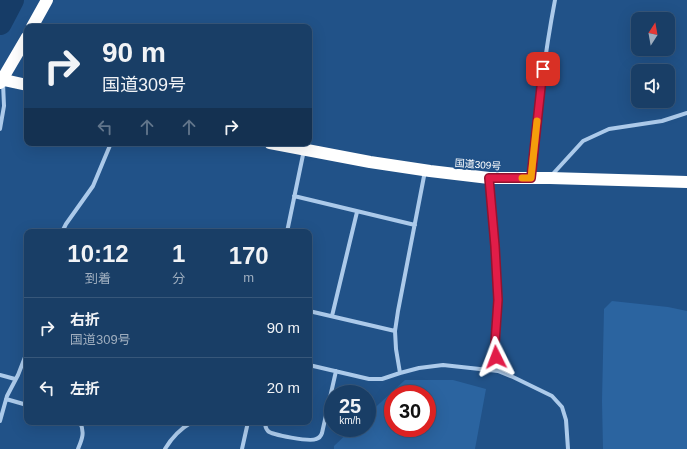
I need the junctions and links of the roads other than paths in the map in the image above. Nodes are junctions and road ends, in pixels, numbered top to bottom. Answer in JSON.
{"nodes":[{"id":1,"x":47,"y":0,"type":"edge"},
{"id":2,"x":555,"y":0,"type":"edge"},
{"id":3,"x":34,"y":24,"type":"edge"},
{"id":4,"x":24,"y":42,"type":"edge"},
{"id":5,"x":1,"y":80,"type":"edge"},
{"id":6,"x":24,"y":84,"type":"edge"},
{"id":7,"x":687,"y":113,"type":"edge"},
{"id":8,"x":0,"y":129,"type":"edge"},
{"id":9,"x":110,"y":146,"type":"edge"},
{"id":10,"x":285,"y":146,"type":"edge"},
{"id":11,"x":304,"y":150,"type":"junction"},
{"id":12,"x":425,"y":170,"type":"junction"},
{"id":13,"x":489,"y":178,"type":"junction"},
{"id":14,"x":531,"y":178,"type":"junction"},
{"id":15,"x":550,"y":178,"type":"junction"},
{"id":16,"x":687,"y":182,"type":"edge"},
{"id":17,"x":294,"y":196,"type":"junction"},
{"id":18,"x":357,"y":212,"type":"junction"},
{"id":19,"x":415,"y":225,"type":"junction"},
{"id":20,"x":64,"y":229,"type":"edge"},
{"id":21,"x":288,"y":229,"type":"edge"},
{"id":22,"x":312,"y":312,"type":"edge"},
{"id":23,"x":332,"y":316,"type":"junction"},
{"id":24,"x":395,"y":331,"type":"junction"},
{"id":25,"x":24,"y":359,"type":"edge"},
{"id":26,"x":312,"y":366,"type":"edge"},
{"id":27,"x":336,"y":371,"type":"junction"},
{"id":28,"x":498,"y":371,"type":"junction"},
{"id":29,"x":400,"y":373,"type":"junction"},
{"id":30,"x":0,"y":375,"type":"edge"},
{"id":31,"x":15,"y":379,"type":"junction"},
{"id":32,"x":6,"y":399,"type":"junction"},
{"id":33,"x":24,"y":404,"type":"edge"},
{"id":34,"x":0,"y":421,"type":"edge"},
{"id":35,"x":82,"y":425,"type":"edge"},
{"id":36,"x":188,"y":425,"type":"edge"},
{"id":37,"x":247,"y":425,"type":"edge"},
{"id":38,"x":265,"y":425,"type":"edge"},
{"id":39,"x":78,"y":449,"type":"edge"},
{"id":40,"x":165,"y":449,"type":"edge"},
{"id":41,"x":242,"y":449,"type":"edge"},
{"id":42,"x":568,"y":449,"type":"edge"}],
"edges":[{"from":1,"to":3,"type":"highway"},
{"from":2,"to":14,"type":"street"},
{"from":4,"to":5,"type":"highway"},
{"from":5,"to":6,"type":"highway"},
{"from":5,"to":8,"type":"street"},
{"from":7,"to":15,"type":"street"},
{"from":9,"to":20,"type":"street"},
{"from":10,"to":11,"type":"highway","name":"国道309号"},
{"from":11,"to":12,"type":"highway","name":"国道309号"},
{"from":11,"to":17,"type":"street"},
{"from":12,"to":13,"type":"highway","name":"国道309号"},
{"from":12,"to":19,"type":"street"},
{"from":13,"to":14,"type":"highway","name":"国道309号"},
{"from":13,"to":28,"type":"street"},
{"from":14,"to":15,"type":"highway","name":"国道309号"},
{"from":15,"to":16,"type":"highway","name":"国道309号"},
{"from":17,"to":18,"type":"street"},
{"from":17,"to":21,"type":"street"},
{"from":18,"to":19,"type":"street"},
{"from":18,"to":23,"type":"street"},
{"from":19,"to":24,"type":"street"},
{"from":22,"to":23,"type":"street"},
{"from":23,"to":24,"type":"street"},
{"from":24,"to":29,"type":"street"},
{"from":25,"to":31,"type":"street"},
{"from":26,"to":27,"type":"street"},
{"from":27,"to":29,"type":"street"},
{"from":27,"to":38,"type":"street"},
{"from":28,"to":29,"type":"street"},
{"from":28,"to":42,"type":"street"},
{"from":30,"to":31,"type":"street"},
{"from":31,"to":32,"type":"street"},
{"from":32,"to":33,"type":"street"},
{"from":32,"to":34,"type":"street"},
{"from":35,"to":39,"type":"street"},
{"from":36,"to":40,"type":"street"},
{"from":37,"to":41,"type":"street"}]}
